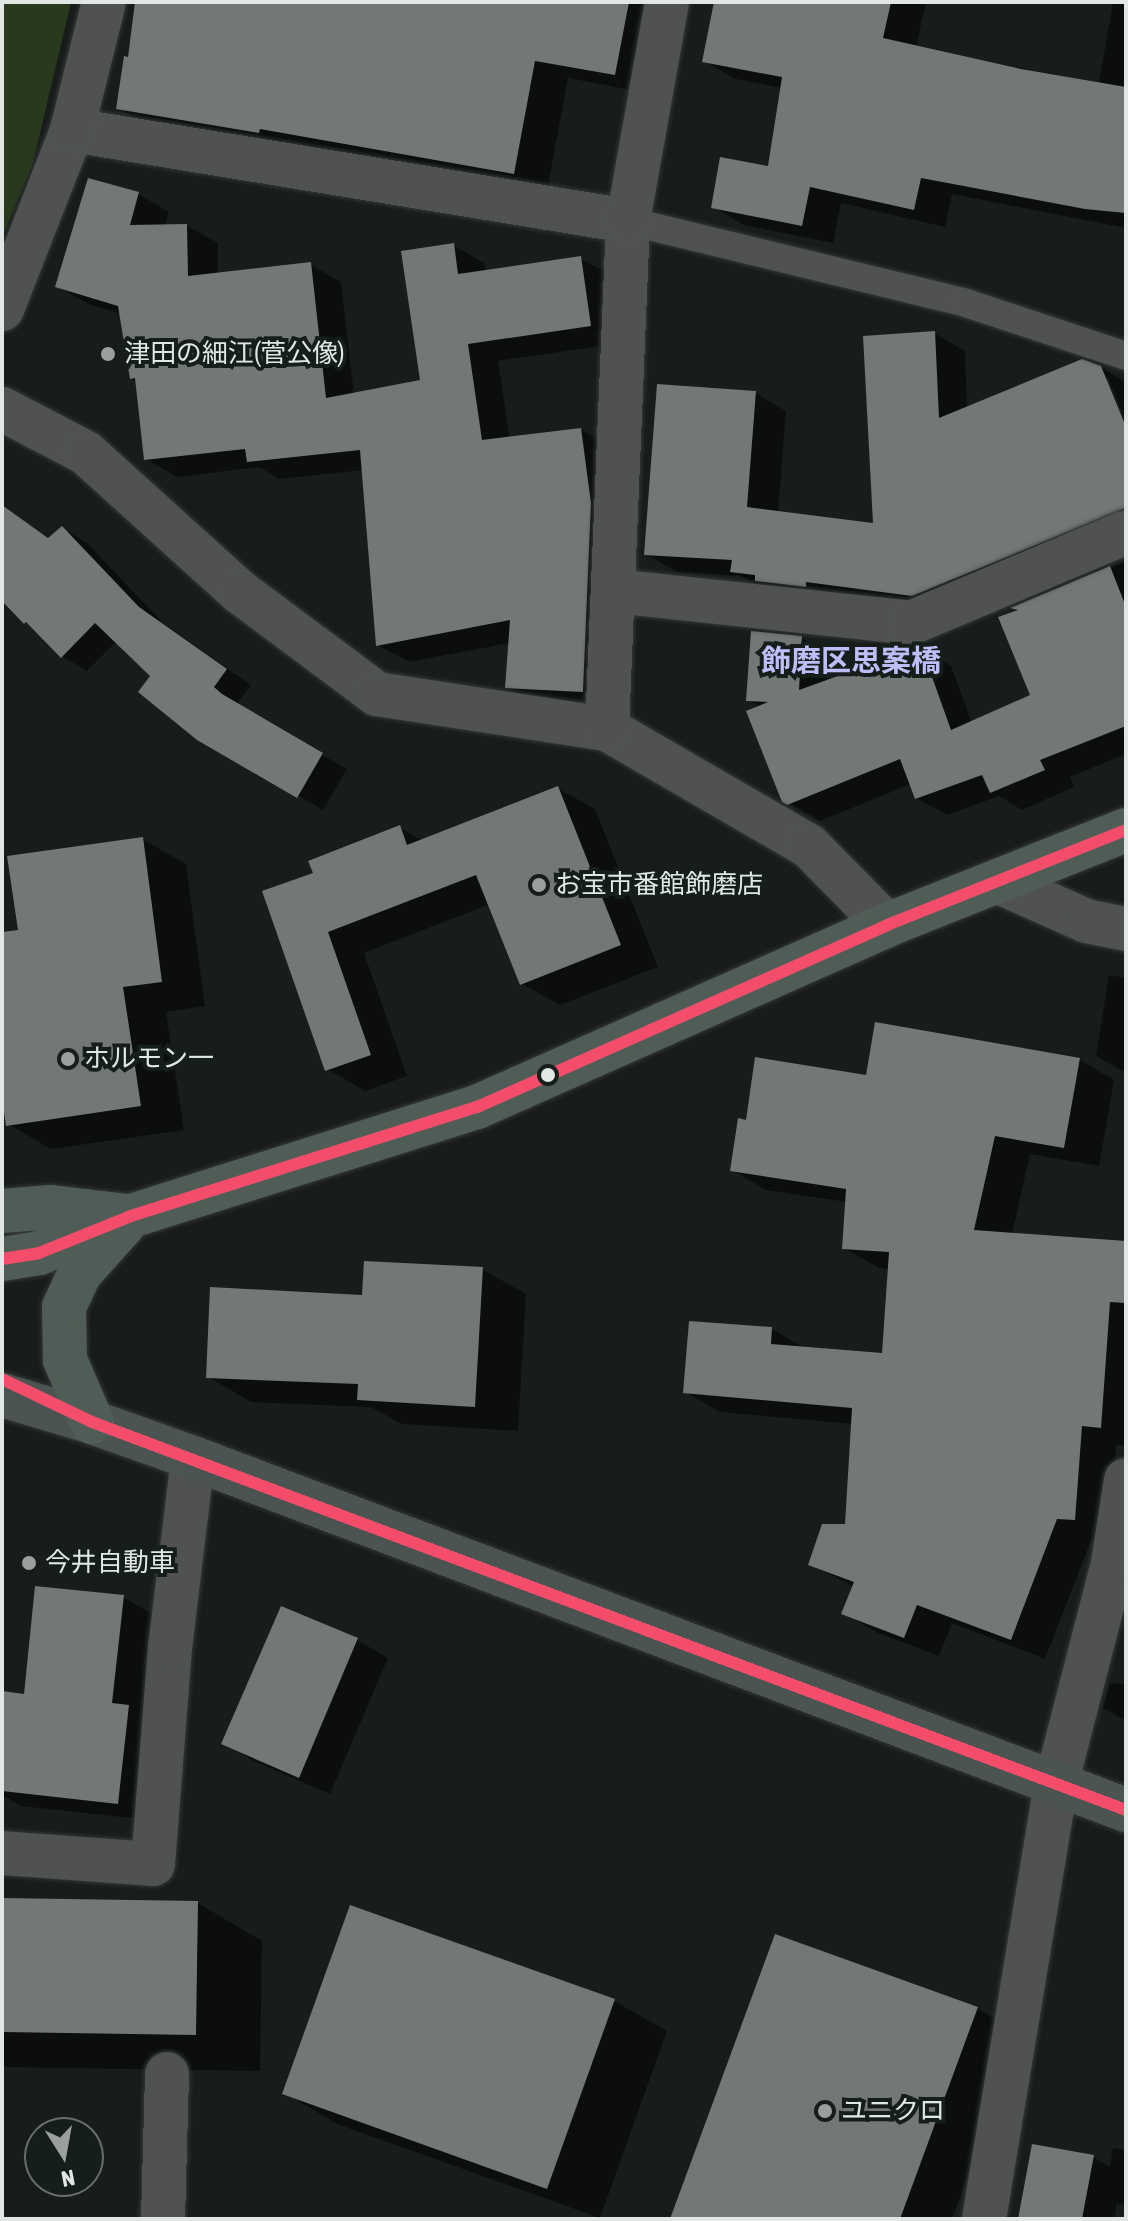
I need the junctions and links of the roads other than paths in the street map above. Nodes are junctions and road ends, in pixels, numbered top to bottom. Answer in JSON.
{"nodes":[{"id":1,"x":104,"y":2,"type":"edge"},
{"id":2,"x":667,"y":2,"type":"edge"},
{"id":3,"x":72,"y":130,"type":"junction"},
{"id":4,"x":628,"y":221,"type":"junction"},
{"id":5,"x":2,"y":309,"type":"edge"},
{"id":6,"x":1126,"y":356,"type":"edge"},
{"id":7,"x":2,"y":409,"type":"edge"},
{"id":8,"x":1126,"y":532,"type":"edge"},
{"id":9,"x":614,"y":591,"type":"junction"},
{"id":10,"x":607,"y":729,"type":"junction"},
{"id":11,"x":1126,"y":830,"type":"edge"},
{"id":12,"x":999,"y":882,"type":"junction"},
{"id":13,"x":887,"y":925,"type":"junction"},
{"id":14,"x":1126,"y":929,"type":"edge"},
{"id":15,"x":2,"y":1211,"type":"edge"},
{"id":16,"x":131,"y":1216,"type":"junction"},
{"id":17,"x":2,"y":1259,"type":"edge"},
{"id":18,"x":2,"y":1379,"type":"edge"},
{"id":19,"x":2,"y":1395,"type":"edge"},
{"id":20,"x":92,"y":1422,"type":"junction"},
{"id":21,"x":193,"y":1458,"type":"junction"},
{"id":22,"x":1126,"y":1480,"type":"edge"},
{"id":23,"x":1120,"y":1563,"type":"edge"},
{"id":24,"x":1056,"y":1784,"type":"junction"},
{"id":25,"x":1126,"y":1810,"type":"edge"},
{"id":26,"x":2,"y":1853,"type":"edge"},
{"id":27,"x":167,"y":2074,"type":"dead end"},
{"id":28,"x":163,"y":2219,"type":"edge"},
{"id":29,"x":984,"y":2219,"type":"edge"}],
"edges":[{"from":1,"to":3,"type":"street"},
{"from":2,"to":4,"type":"street"},
{"from":3,"to":4,"type":"street"},
{"from":3,"to":5,"type":"street"},
{"from":4,"to":6,"type":"lane"},
{"from":4,"to":9,"type":"street"},
{"from":7,"to":10,"type":"street"},
{"from":8,"to":9,"type":"street"},
{"from":9,"to":10,"type":"street"},
{"from":10,"to":13,"type":"street"},
{"from":11,"to":12,"type":"highway"},
{"from":12,"to":13,"type":"highway"},
{"from":12,"to":14,"type":"street"},
{"from":13,"to":16,"type":"highway"},
{"from":15,"to":16,"type":"highway"},
{"from":16,"to":17,"type":"highway"},
{"from":16,"to":20,"type":"highway"},
{"from":18,"to":20,"type":"main road"},
{"from":19,"to":20,"type":"main road"},
{"from":20,"to":21,"type":"main road"},
{"from":21,"to":24,"type":"main road"},
{"from":21,"to":26,"type":"street"},
{"from":22,"to":23,"type":"street"},
{"from":23,"to":24,"type":"street"},
{"from":24,"to":25,"type":"main road"},
{"from":24,"to":29,"type":"street"},
{"from":27,"to":28,"type":"street"}]}
